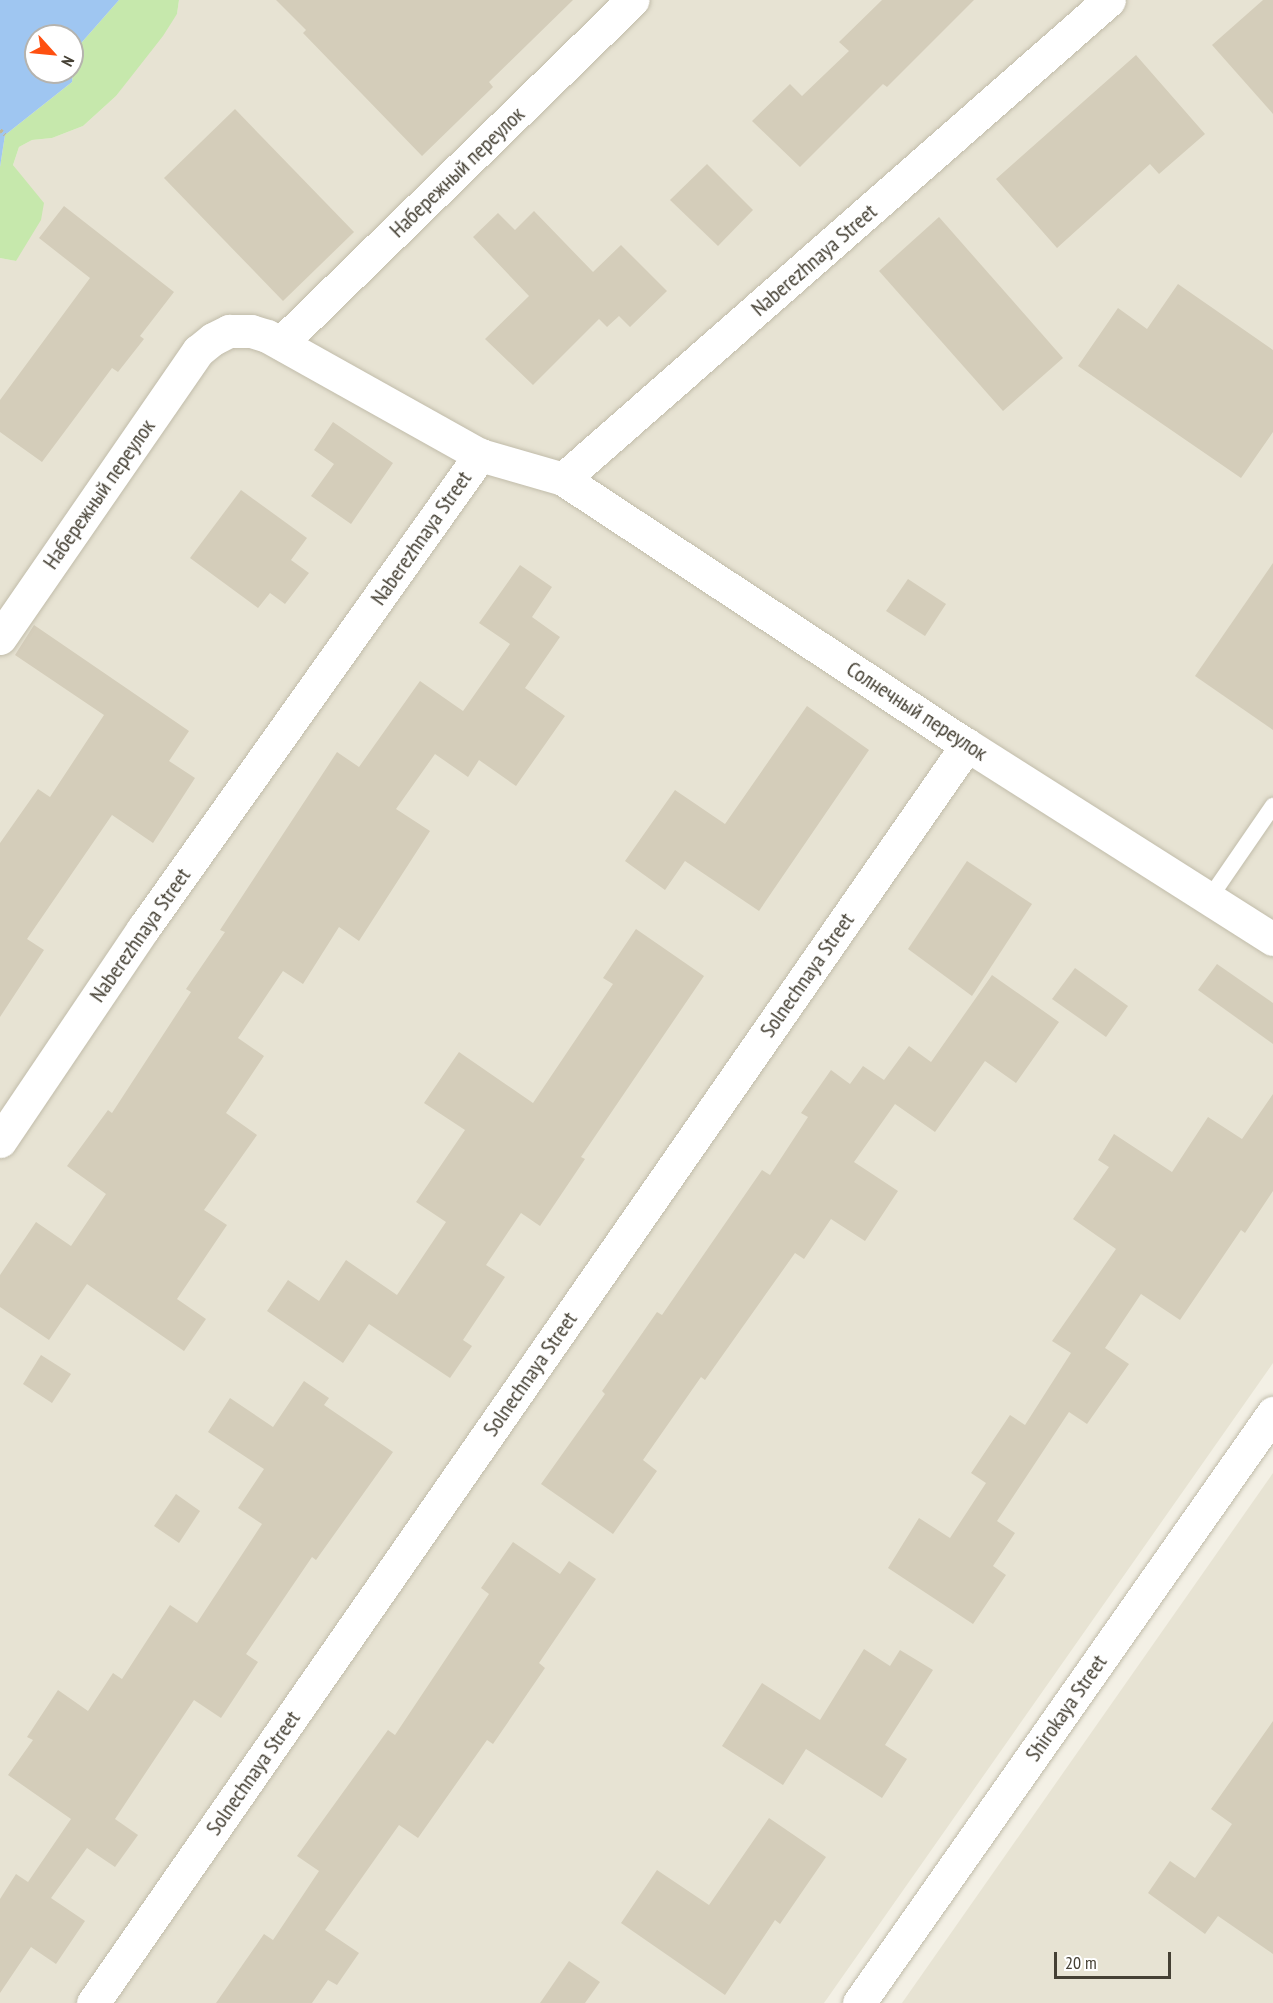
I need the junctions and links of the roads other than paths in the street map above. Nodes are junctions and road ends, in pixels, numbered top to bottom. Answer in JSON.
{"nodes":[{"id":1,"x":633,"y":0,"type":"edge"},
{"id":2,"x":1109,"y":0,"type":"edge"},
{"id":3,"x":281,"y":343,"type":"junction"},
{"id":4,"x":480,"y":455,"type":"junction"},
{"id":5,"x":563,"y":479,"type":"junction"},
{"id":6,"x":0,"y":638,"type":"edge"},
{"id":7,"x":967,"y":745,"type":"junction"},
{"id":8,"x":1273,"y":806,"type":"edge"},
{"id":9,"x":1209,"y":899,"type":"junction"},
{"id":10,"x":1273,"y":939,"type":"edge"},
{"id":11,"x":0,"y":1141,"type":"edge"},
{"id":12,"x":1273,"y":1413,"type":"edge"},
{"id":13,"x":93,"y":2003,"type":"edge"},
{"id":14,"x":859,"y":2003,"type":"edge"}],
"edges":[{"from":1,"to":3,"type":"street","name":"Набережный переулок"},
{"from":2,"to":5,"type":"street","name":"Naberezhnaya Street"},
{"from":3,"to":4,"type":"street"},
{"from":3,"to":6,"type":"street","name":"Набережный переулок"},
{"from":4,"to":5,"type":"street","name":"Naberezhnaya Street"},
{"from":4,"to":11,"type":"street","name":"Naberezhnaya Street"},
{"from":5,"to":7,"type":"street","name":"Солнечный переулок"},
{"from":7,"to":9,"type":"street","name":"Солнечный переулок"},
{"from":7,"to":13,"type":"street","name":"Solnechnaya Street"},
{"from":8,"to":9,"type":"lane"},
{"from":9,"to":10,"type":"street","name":"Солнечный переулок"},
{"from":12,"to":14,"type":"street","name":"Shirokaya Street"}]}
